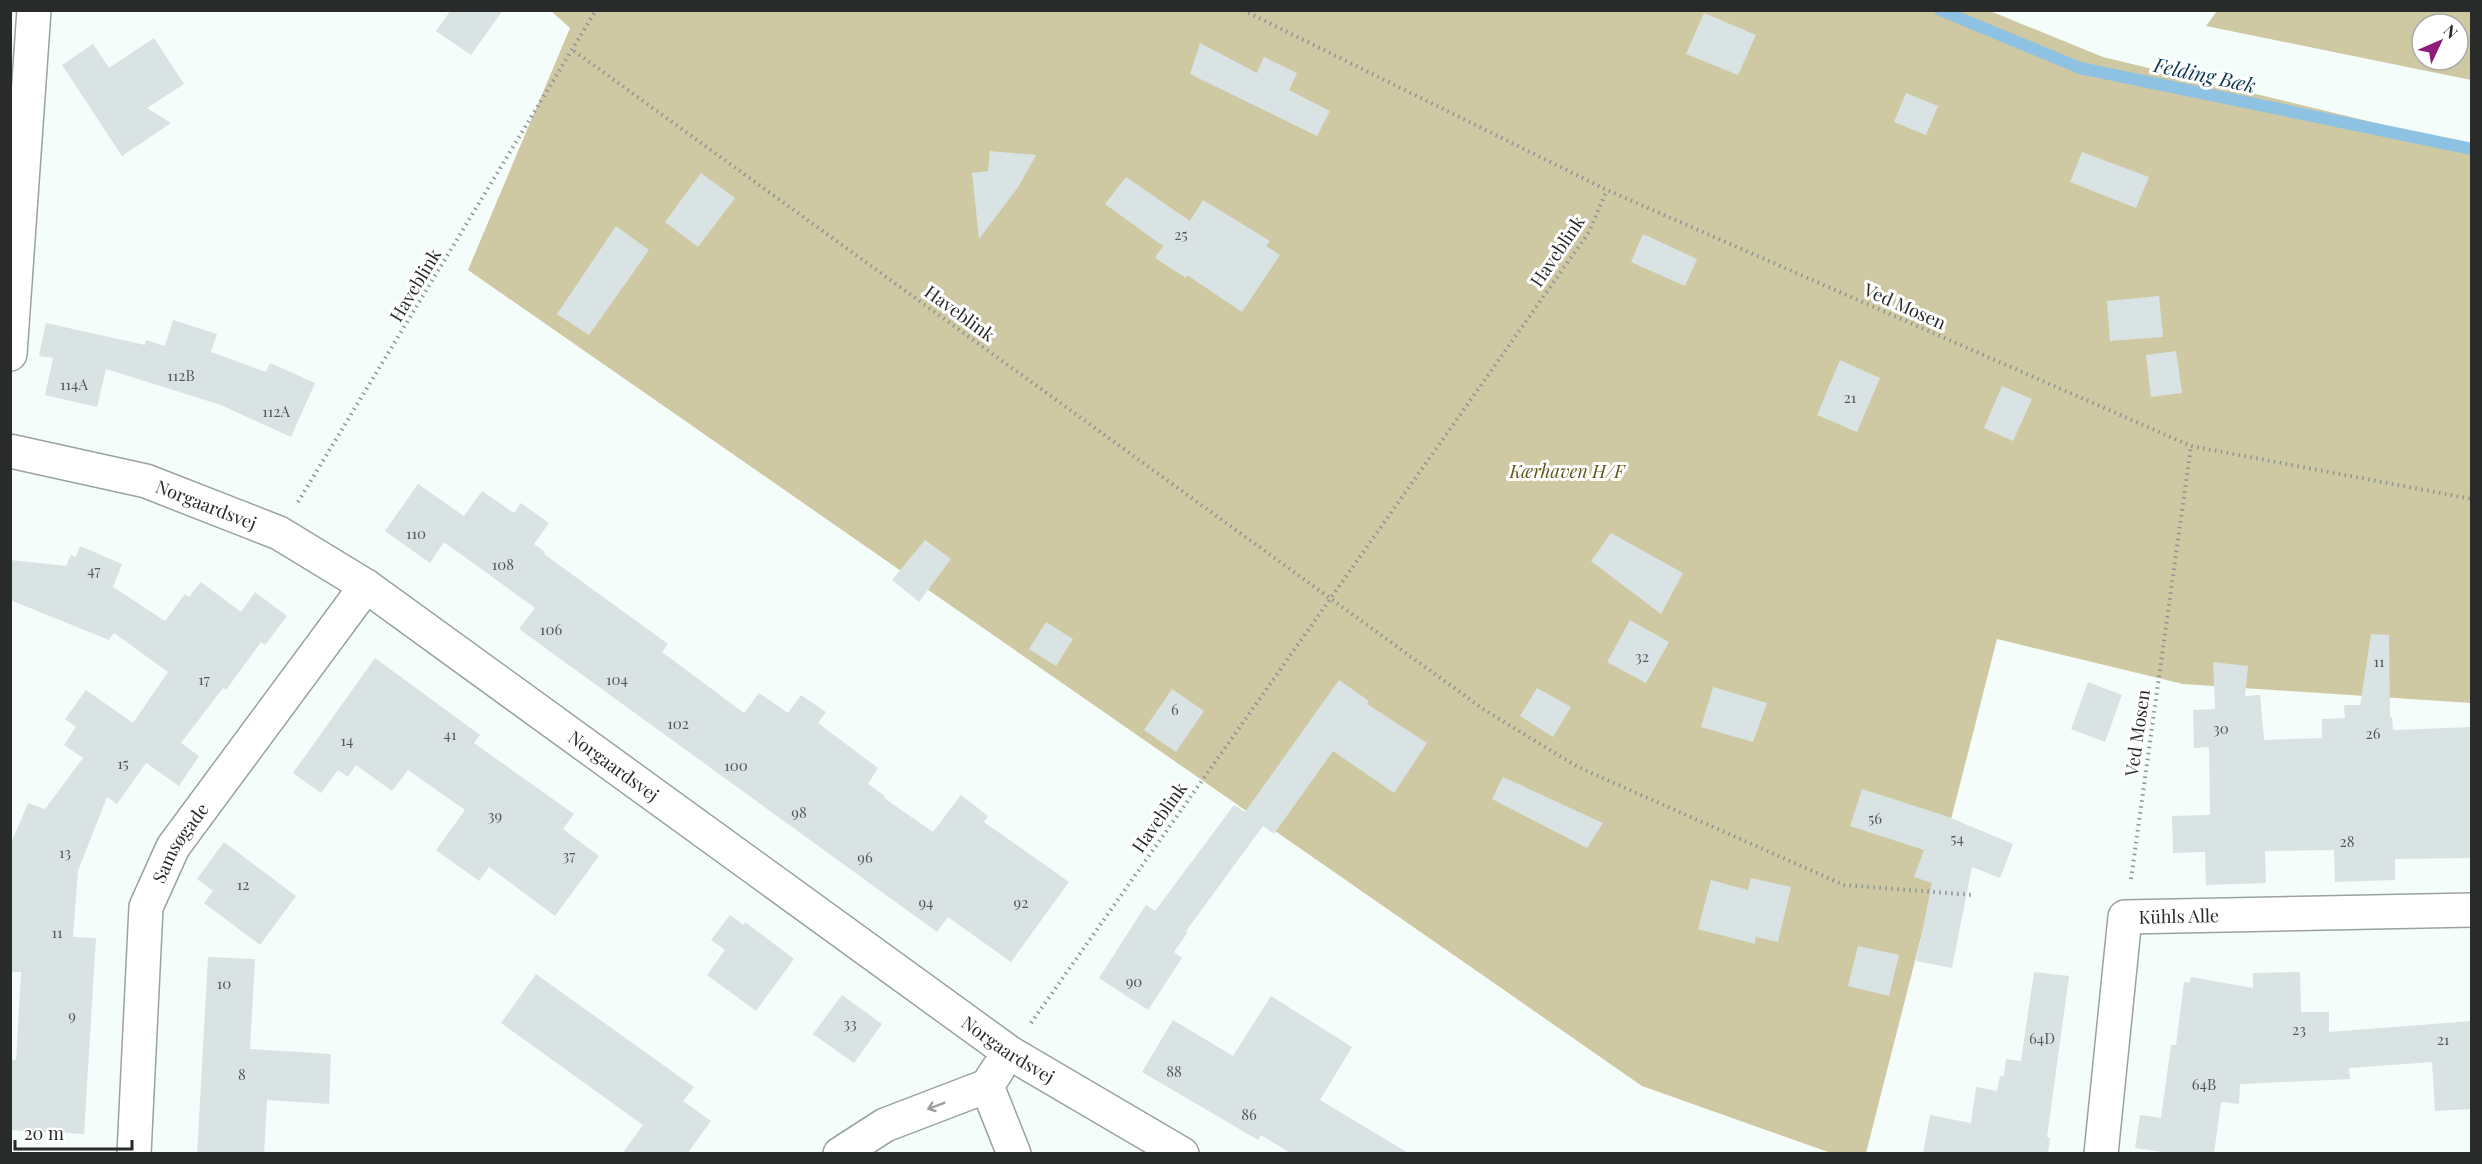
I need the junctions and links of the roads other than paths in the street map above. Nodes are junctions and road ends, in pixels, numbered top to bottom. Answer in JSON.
{"nodes":[{"id":1,"x":34,"y":10,"type":"edge"},
{"id":2,"x":10,"y":354,"type":"edge"},
{"id":3,"x":10,"y":451,"type":"edge"},
{"id":4,"x":366,"y":586,"type":"junction"},
{"id":5,"x":2472,"y":910,"type":"edge"},
{"id":6,"x":1010,"y":1053,"type":"junction"},
{"id":7,"x":987,"y":1086,"type":"junction"},
{"id":8,"x":134,"y":1154,"type":"edge"},
{"id":9,"x":840,"y":1154,"type":"edge"},
{"id":10,"x":1014,"y":1154,"type":"edge"},
{"id":11,"x":1182,"y":1154,"type":"edge"},
{"id":12,"x":2101,"y":1154,"type":"edge"}],
"edges":[{"from":1,"to":2,"type":"street"},
{"from":3,"to":4,"type":"street","name":"Norgaardsvej"},
{"from":4,"to":6,"type":"street","name":"Norgaardsvej"},
{"from":4,"to":8,"type":"street","name":"Samsøgade"},
{"from":5,"to":12,"type":"street","name":"Kühls Alle"},
{"from":6,"to":7,"type":"street"},
{"from":6,"to":11,"type":"street","name":"Norgaardsvej"},
{"from":7,"to":9,"type":"street","one_way":true},
{"from":7,"to":10,"type":"street"}]}
